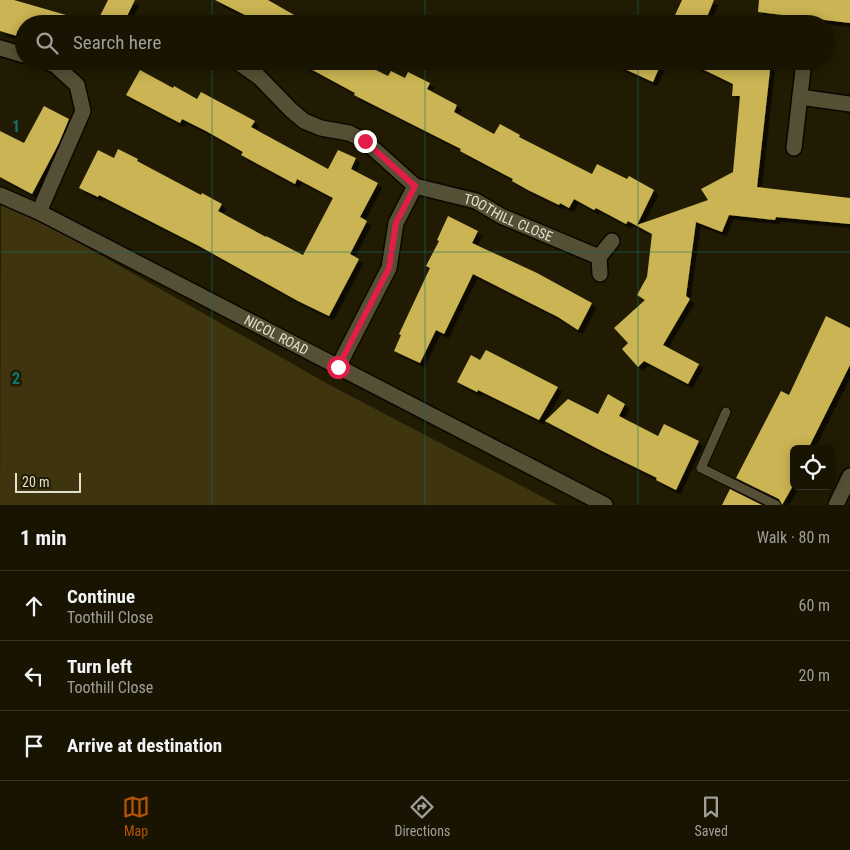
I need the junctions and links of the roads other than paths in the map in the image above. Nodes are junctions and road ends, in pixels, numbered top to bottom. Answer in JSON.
{"nodes":[{"id":1,"x":0,"y":48,"type":"edge"},
{"id":2,"x":15,"y":52,"type":"edge"},
{"id":3,"x":61,"y":70,"type":"edge"},
{"id":4,"x":248,"y":70,"type":"edge"},
{"id":5,"x":803,"y":70,"type":"edge"},
{"id":6,"x":800,"y":97,"type":"junction"},
{"id":7,"x":850,"y":104,"type":"edge"},
{"id":8,"x":794,"y":148,"type":"dead end"},
{"id":9,"x":415,"y":186,"type":"junction"},
{"id":10,"x":0,"y":195,"type":"edge"},
{"id":11,"x":39,"y":212,"type":"junction"},
{"id":12,"x":612,"y":241,"type":"dead end"},
{"id":13,"x":599,"y":257,"type":"junction"},
{"id":14,"x":600,"y":274,"type":"dead end"},
{"id":15,"x":338,"y":367,"type":"junction"},
{"id":16,"x":726,"y":412,"type":"dead end"},
{"id":17,"x":850,"y":476,"type":"edge"},
{"id":18,"x":841,"y":502,"type":"edge"},
{"id":19,"x":606,"y":505,"type":"edge"},
{"id":20,"x":776,"y":505,"type":"edge"}],
"edges":[{"from":1,"to":2,"type":"street"},
{"from":3,"to":11,"type":"street"},
{"from":4,"to":9,"type":"street","name":"TOOTHILL CLOSE"},
{"from":5,"to":6,"type":"street"},
{"from":6,"to":7,"type":"street"},
{"from":6,"to":8,"type":"street"},
{"from":9,"to":13,"type":"street","name":"TOOTHILL CLOSE"},
{"from":9,"to":15,"type":"street"},
{"from":10,"to":11,"type":"street","name":"NICOL ROAD"},
{"from":11,"to":15,"type":"street","name":"NICOL ROAD"},
{"from":12,"to":13,"type":"street"},
{"from":13,"to":14,"type":"street"},
{"from":15,"to":19,"type":"street","name":"NICOL ROAD"},
{"from":16,"to":20,"type":"lane"},
{"from":17,"to":18,"type":"street"}]}
